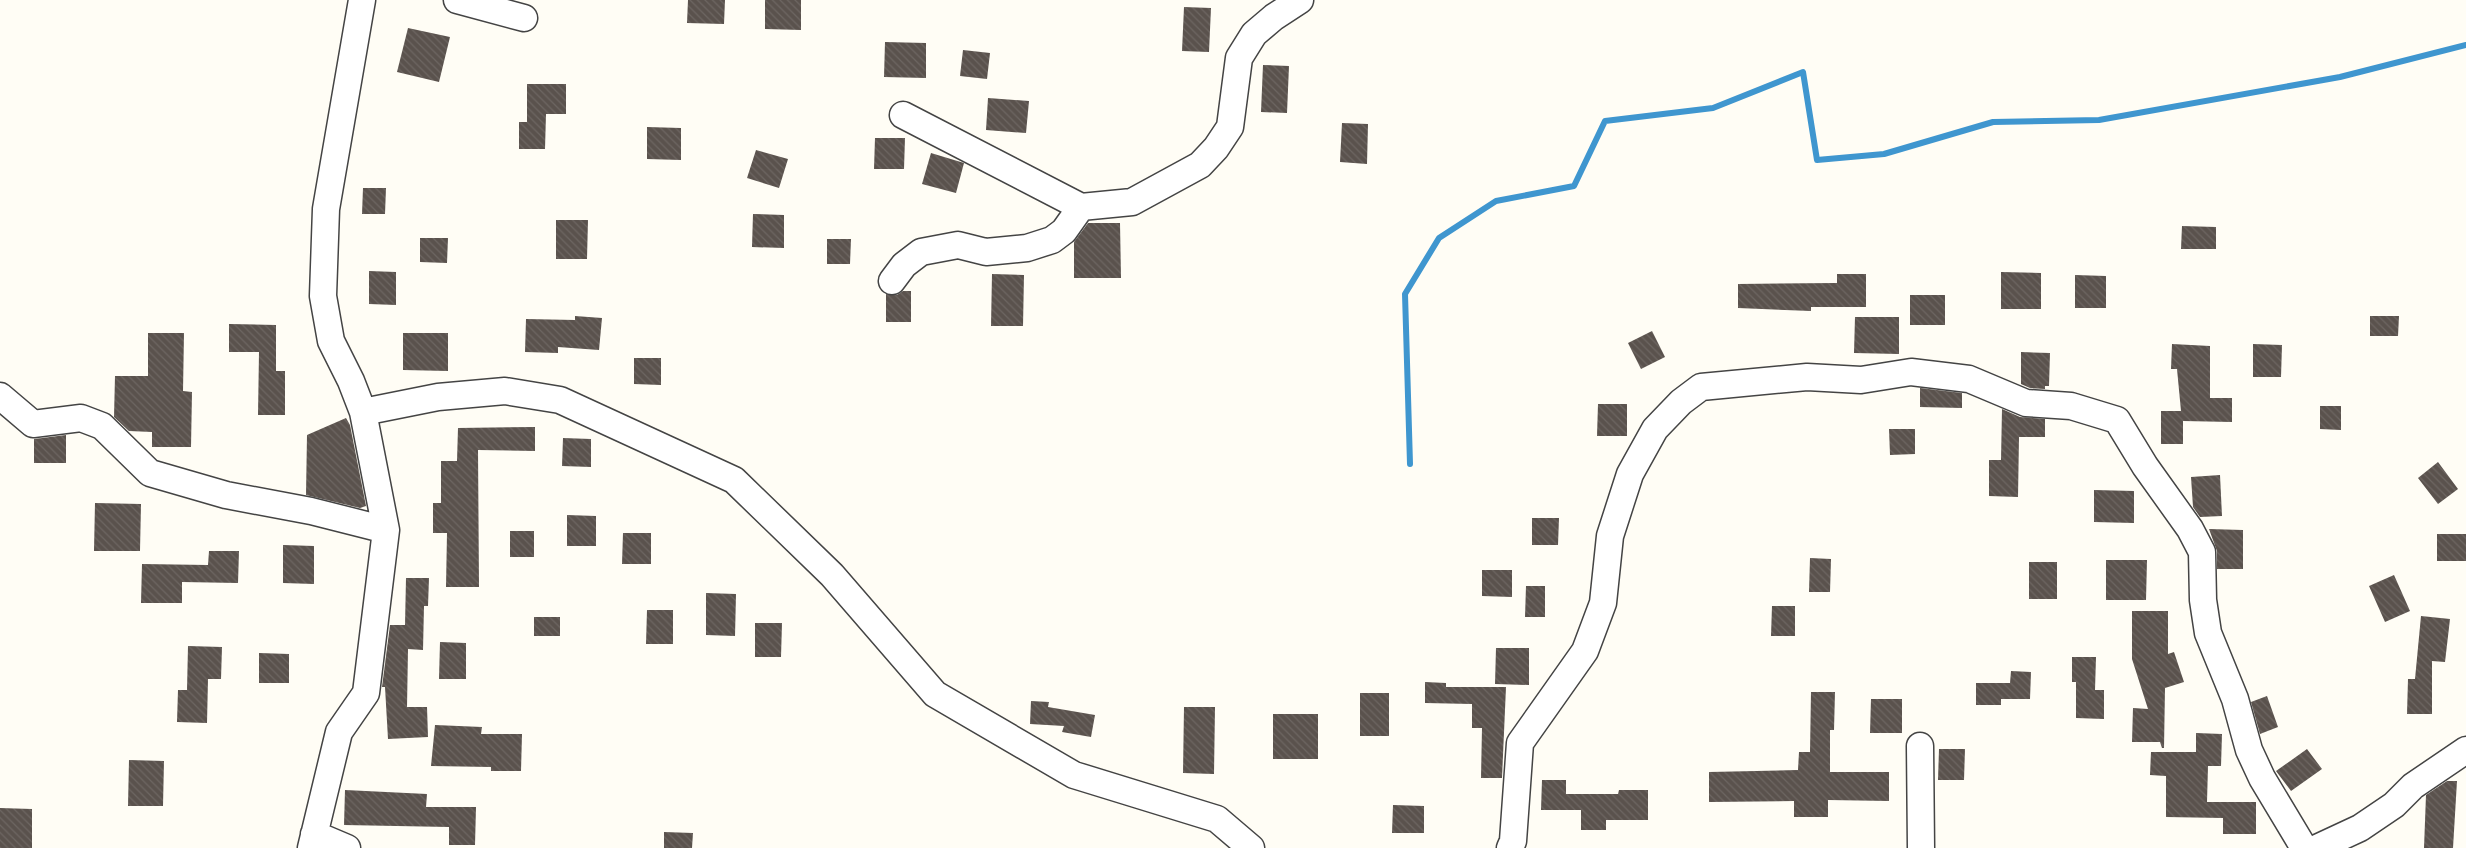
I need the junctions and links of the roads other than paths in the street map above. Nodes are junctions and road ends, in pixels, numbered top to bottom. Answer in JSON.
{"nodes":[{"id":1,"x":362,"y":0,"type":"edge"},
{"id":2,"x":457,"y":0,"type":"edge"},
{"id":3,"x":1300,"y":0,"type":"edge"},
{"id":4,"x":524,"y":18,"type":"dead end"},
{"id":5,"x":903,"y":115,"type":"dead end"},
{"id":6,"x":1081,"y":207,"type":"junction"},
{"id":7,"x":892,"y":281,"type":"dead end"},
{"id":8,"x":0,"y":396,"type":"edge"},
{"id":9,"x":363,"y":412,"type":"junction"},
{"id":10,"x":386,"y":530,"type":"junction"},
{"id":11,"x":1920,"y":746,"type":"dead end"},
{"id":12,"x":2466,"y":750,"type":"edge"},
{"id":13,"x":313,"y":841,"type":"edge"},
{"id":14,"x":347,"y":848,"type":"edge"},
{"id":15,"x":1251,"y":848,"type":"edge"},
{"id":16,"x":1510,"y":848,"type":"edge"},
{"id":17,"x":1921,"y":848,"type":"edge"},
{"id":18,"x":2304,"y":848,"type":"edge"},
{"id":19,"x":2317,"y":848,"type":"edge"}],
"edges":[{"from":1,"to":9,"type":"street"},
{"from":2,"to":4,"type":"street"},
{"from":3,"to":6,"type":"street"},
{"from":5,"to":6,"type":"street"},
{"from":6,"to":7,"type":"street"},
{"from":8,"to":10,"type":"street"},
{"from":9,"to":10,"type":"street"},
{"from":9,"to":15,"type":"street"},
{"from":10,"to":13,"type":"street"},
{"from":11,"to":17,"type":"street"},
{"from":12,"to":19,"type":"street"},
{"from":13,"to":14,"type":"street"},
{"from":16,"to":18,"type":"street"}]}
